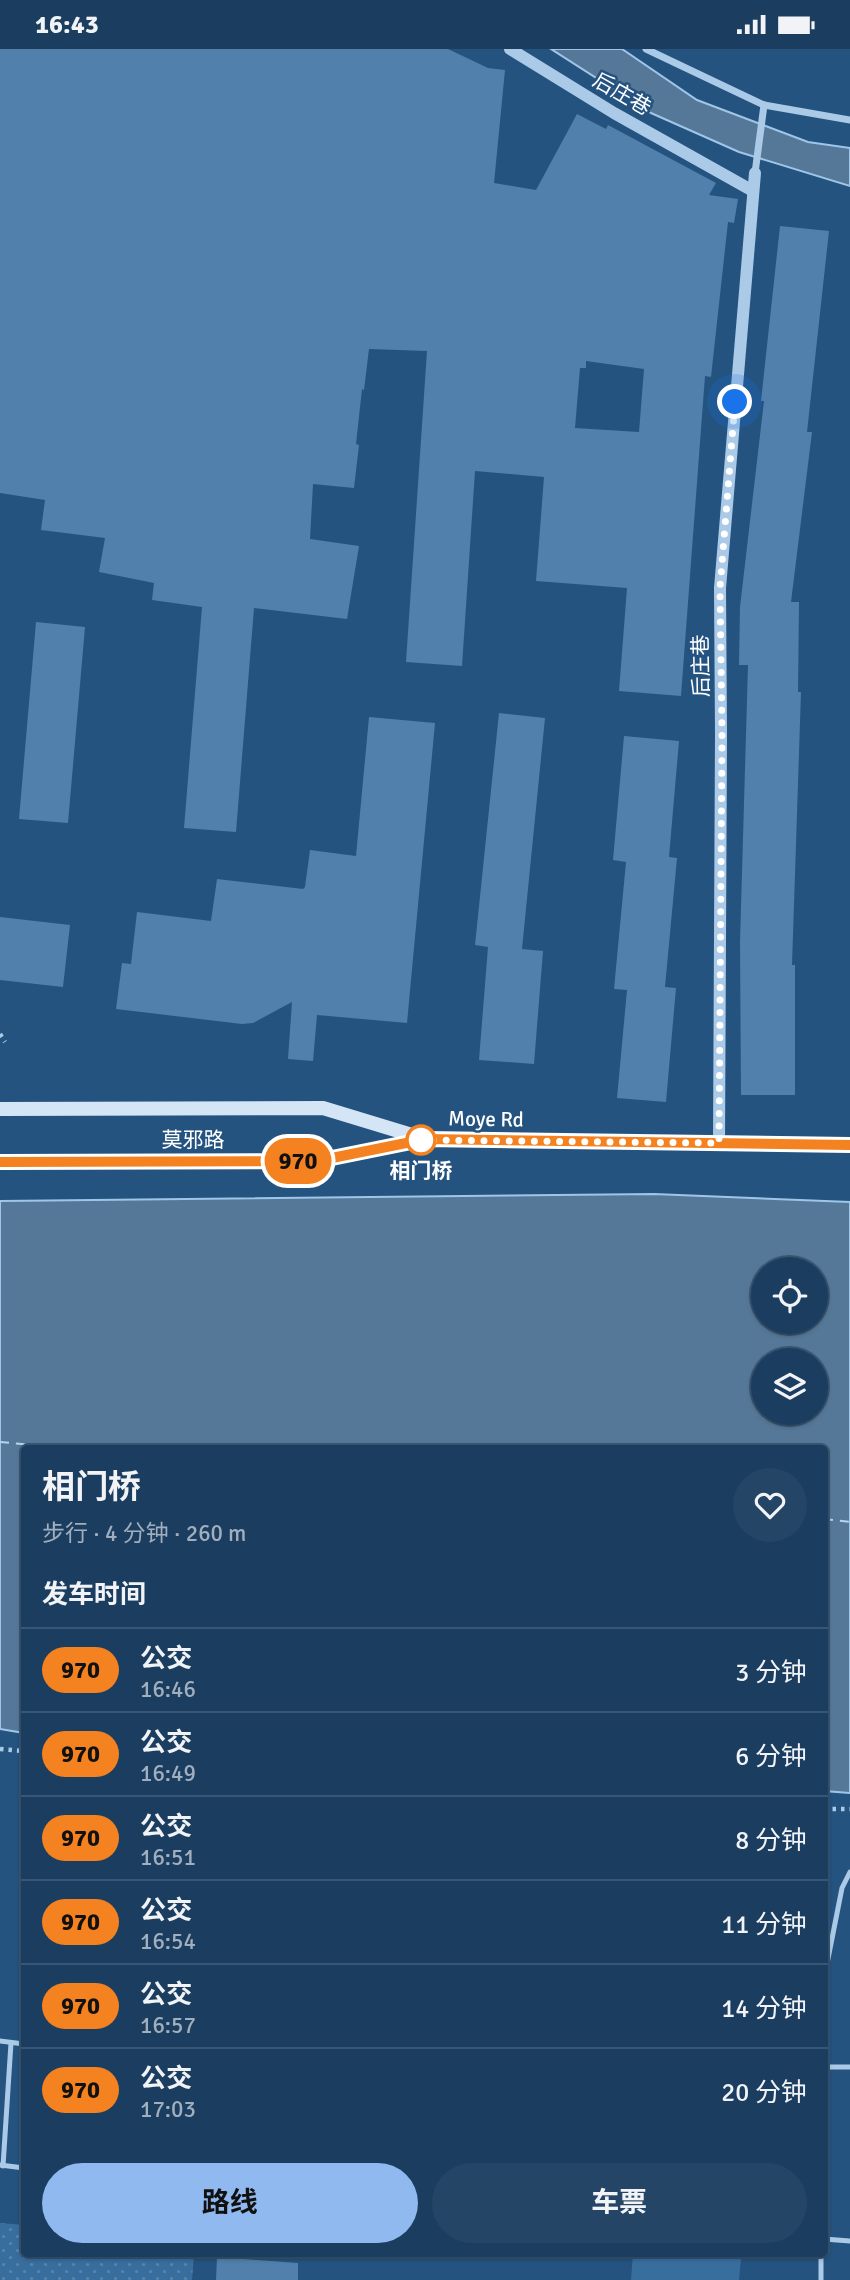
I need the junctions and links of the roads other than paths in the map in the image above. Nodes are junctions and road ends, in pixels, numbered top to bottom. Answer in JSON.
{"nodes":[{"id":1,"x":510,"y":49,"type":"edge"},
{"id":2,"x":646,"y":49,"type":"edge"},
{"id":3,"x":764,"y":105,"type":"junction"},
{"id":4,"x":850,"y":120,"type":"edge"},
{"id":5,"x":755,"y":173,"type":"joint"},
{"id":6,"x":753,"y":191,"type":"junction"},
{"id":7,"x":0,"y":1109,"type":"edge"},
{"id":8,"x":426,"y":1139,"type":"junction"},
{"id":9,"x":719,"y":1143,"type":"junction"},
{"id":10,"x":850,"y":1145,"type":"edge"},
{"id":11,"x":0,"y":1162,"type":"edge"},
{"id":12,"x":850,"y":1872,"type":"edge"},
{"id":13,"x":828,"y":1959,"type":"edge"},
{"id":14,"x":0,"y":2041,"type":"edge"},
{"id":15,"x":11,"y":2043,"type":"junction"},
{"id":16,"x":21,"y":2044,"type":"edge"},
{"id":17,"x":828,"y":2067,"type":"edge"},
{"id":18,"x":850,"y":2067,"type":"edge"},
{"id":19,"x":1,"y":2166,"type":"edge"},
{"id":20,"x":21,"y":2168,"type":"edge"},
{"id":21,"x":828,"y":2239,"type":"edge"},
{"id":22,"x":850,"y":2241,"type":"edge"},
{"id":23,"x":821,"y":2257,"type":"edge"},
{"id":24,"x":821,"y":2280,"type":"edge"}],
"edges":[{"from":1,"to":6,"type":"street","name":"后庄巷"},
{"from":2,"to":3,"type":"street"},
{"from":3,"to":4,"type":"street"},
{"from":3,"to":5,"type":"street","name":"后庄巷"},
{"from":5,"to":6,"type":"street","name":"后庄巷"},
{"from":6,"to":9,"type":"street","name":"后庄巷"},
{"from":7,"to":8,"type":"main road","name":"Moye Rd"},
{"from":8,"to":9,"type":"main road","name":"Moye Rd"},
{"from":8,"to":11,"type":"main road","name":"莫邪路"},
{"from":9,"to":10,"type":"main road","name":"Moye Rd"},
{"from":12,"to":13,"type":"lane"},
{"from":14,"to":15,"type":"lane"},
{"from":15,"to":16,"type":"lane"},
{"from":15,"to":19,"type":"lane"},
{"from":17,"to":18,"type":"lane"},
{"from":19,"to":20,"type":"lane"},
{"from":21,"to":22,"type":"lane"},
{"from":23,"to":24,"type":"lane"}]}
